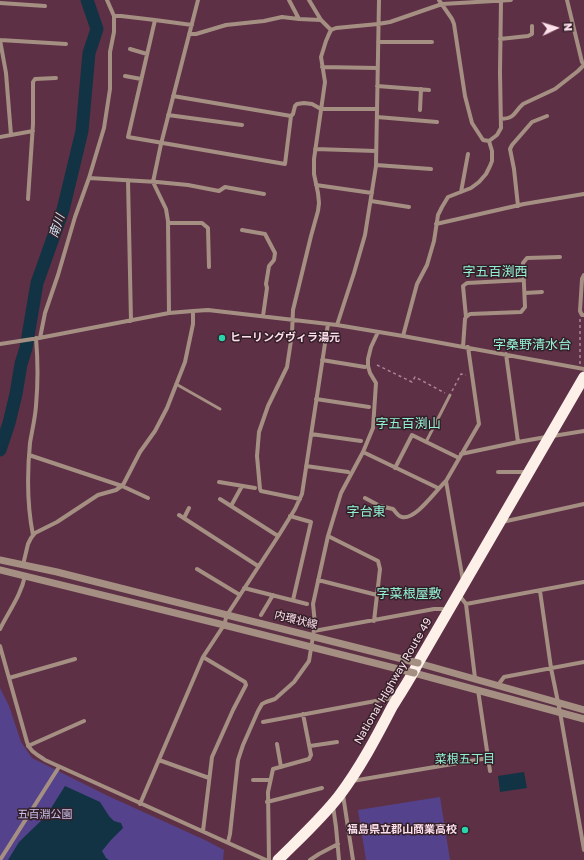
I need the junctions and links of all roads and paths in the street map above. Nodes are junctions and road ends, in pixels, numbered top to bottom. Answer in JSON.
{"nodes":[{"id":1,"x":107,"y":0,"type":"edge"},
{"id":2,"x":198,"y":0,"type":"edge"},
{"id":3,"x":289,"y":0,"type":"edge"},
{"id":4,"x":309,"y":0,"type":"edge"},
{"id":5,"x":379,"y":0,"type":"edge"},
{"id":6,"x":501,"y":0,"type":"edge"},
{"id":7,"x":511,"y":0,"type":"edge"},
{"id":8,"x":567,"y":0,"type":"edge"},
{"id":9,"x":441,"y":2,"type":"edge"},
{"id":10,"x":0,"y":3,"type":"edge"},
{"id":11,"x":45,"y":6,"type":"dead end"},
{"id":12,"x":114,"y":16,"type":"junction"},
{"id":13,"x":299,"y":19,"type":"junction"},
{"id":14,"x":155,"y":20,"type":"junction"},
{"id":15,"x":321,"y":20,"type":"junction"},
{"id":16,"x":378,"y":24,"type":"junction"},
{"id":17,"x":192,"y":25,"type":"junction"},
{"id":18,"x":532,"y":26,"type":"dead end"},
{"id":19,"x":331,"y":30,"type":"junction"},
{"id":20,"x":189,"y":34,"type":"junction"},
{"id":21,"x":500,"y":39,"type":"junction"},
{"id":22,"x":0,"y":40,"type":"edge"},
{"id":23,"x":378,"y":42,"type":"junction"},
{"id":24,"x":432,"y":42,"type":"dead end"},
{"id":25,"x":66,"y":44,"type":"dead end"},
{"id":26,"x":130,"y":50,"type":"dead end"},
{"id":27,"x":147,"y":54,"type":"junction"},
{"id":28,"x":322,"y":67,"type":"junction"},
{"id":29,"x":377,"y":68,"type":"junction"},
{"id":30,"x":125,"y":76,"type":"dead end"},
{"id":31,"x":56,"y":78,"type":"dead end"},
{"id":32,"x":141,"y":80,"type":"junction"},
{"id":33,"x":377,"y":86,"type":"junction"},
{"id":34,"x":422,"y":89,"type":"junction"},
{"id":35,"x":429,"y":90,"type":"dead end"},
{"id":36,"x":173,"y":96,"type":"junction"},
{"id":37,"x":321,"y":109,"type":"junction"},
{"id":38,"x":377,"y":109,"type":"junction"},
{"id":39,"x":420,"y":110,"type":"dead end"},
{"id":40,"x":168,"y":115,"type":"junction"},
{"id":41,"x":291,"y":116,"type":"junction"},
{"id":42,"x":547,"y":116,"type":"dead end"},
{"id":43,"x":377,"y":117,"type":"junction"},
{"id":44,"x":501,"y":119,"type":"junction"},
{"id":45,"x":437,"y":122,"type":"dead end"},
{"id":46,"x":242,"y":125,"type":"dead end"},
{"id":47,"x":33,"y":131,"type":"junction"},
{"id":48,"x":11,"y":135,"type":"junction"},
{"id":49,"x":0,"y":137,"type":"edge"},
{"id":50,"x":489,"y":141,"type":"junction"},
{"id":51,"x":161,"y":144,"type":"junction"},
{"id":52,"x":315,"y":149,"type":"junction"},
{"id":53,"x":376,"y":151,"type":"junction"},
{"id":54,"x":468,"y":154,"type":"dead end"},
{"id":55,"x":376,"y":165,"type":"junction"},
{"id":56,"x":431,"y":169,"type":"dead end"},
{"id":57,"x":89,"y":178,"type":"junction"},
{"id":58,"x":128,"y":180,"type":"junction"},
{"id":59,"x":153,"y":182,"type":"junction"},
{"id":60,"x":316,"y":185,"type":"junction"},
{"id":61,"x":461,"y":192,"type":"junction"},
{"id":62,"x":372,"y":193,"type":"junction"},
{"id":63,"x":264,"y":194,"type":"dead end"},
{"id":64,"x":584,"y":194,"type":"edge"},
{"id":65,"x":28,"y":199,"type":"dead end"},
{"id":66,"x":371,"y":202,"type":"junction"},
{"id":67,"x":518,"y":206,"type":"junction"},
{"id":68,"x":408,"y":207,"type":"dead end"},
{"id":69,"x":168,"y":223,"type":"junction"},
{"id":70,"x":436,"y":224,"type":"junction"},
{"id":71,"x":242,"y":230,"type":"dead end"},
{"id":72,"x":560,"y":257,"type":"dead end"},
{"id":73,"x":209,"y":267,"type":"dead end"},
{"id":74,"x":584,"y":275,"type":"edge"},
{"id":75,"x":524,"y":280,"type":"junction"},
{"id":76,"x":542,"y":292,"type":"dead end"},
{"id":77,"x":524,"y":293,"type":"junction"},
{"id":78,"x":193,"y":311,"type":"junction"},
{"id":79,"x":580,"y":312,"type":"junction"},
{"id":80,"x":169,"y":313,"type":"junction"},
{"id":81,"x":584,"y":315,"type":"edge"},
{"id":82,"x":263,"y":316,"type":"junction"},
{"id":83,"x":466,"y":317,"type":"junction"},
{"id":84,"x":292,"y":320,"type":"junction"},
{"id":85,"x":131,"y":321,"type":"junction"},
{"id":86,"x":328,"y":324,"type":"junction"},
{"id":87,"x":337,"y":325,"type":"junction"},
{"id":88,"x":378,"y":332,"type":"junction"},
{"id":89,"x":403,"y":336,"type":"junction"},
{"id":90,"x":38,"y":338,"type":"junction"},
{"id":91,"x":0,"y":344,"type":"edge"},
{"id":92,"x":463,"y":346,"type":"junction"},
{"id":93,"x":468,"y":348,"type":"junction"},
{"id":94,"x":506,"y":354,"type":"junction"},
{"id":95,"x":322,"y":360,"type":"junction"},
{"id":96,"x":377,"y":365,"type":"dead end"},
{"id":97,"x":365,"y":367,"type":"dead end"},
{"id":98,"x":472,"y":375,"type":"junction"},
{"id":99,"x":582,"y":376,"type":"edge"},
{"id":100,"x":176,"y":384,"type":"junction"},
{"id":101,"x":450,"y":395,"type":"junction"},
{"id":102,"x":316,"y":399,"type":"junction"},
{"id":103,"x":369,"y":407,"type":"dead end"},
{"id":104,"x":220,"y":408,"type":"dead end"},
{"id":105,"x":584,"y":431,"type":"edge"},
{"id":106,"x":311,"y":434,"type":"junction"},
{"id":107,"x":549,"y":436,"type":"junction"},
{"id":108,"x":362,"y":441,"type":"dead end"},
{"id":109,"x":426,"y":442,"type":"junction"},
{"id":110,"x":518,"y":442,"type":"junction"},
{"id":111,"x":363,"y":452,"type":"junction"},
{"id":112,"x":29,"y":455,"type":"junction"},
{"id":113,"x":460,"y":456,"type":"junction"},
{"id":114,"x":306,"y":466,"type":"junction"},
{"id":115,"x":395,"y":468,"type":"junction"},
{"id":116,"x":348,"y":472,"type":"dead end"},
{"id":117,"x":498,"y":472,"type":"dead end"},
{"id":118,"x":529,"y":472,"type":"junction"},
{"id":119,"x":446,"y":481,"type":"junction"},
{"id":120,"x":218,"y":482,"type":"dead end"},
{"id":121,"x":122,"y":486,"type":"junction"},
{"id":122,"x":242,"y":486,"type":"junction"},
{"id":123,"x":255,"y":488,"type":"dead end"},
{"id":124,"x":438,"y":488,"type":"junction"},
{"id":125,"x":148,"y":498,"type":"dead end"},
{"id":126,"x":365,"y":498,"type":"dead end"},
{"id":127,"x":220,"y":499,"type":"dead end"},
{"id":128,"x":300,"y":499,"type":"junction"},
{"id":129,"x":584,"y":504,"type":"edge"},
{"id":130,"x":231,"y":506,"type":"junction"},
{"id":131,"x":189,"y":508,"type":"dead end"},
{"id":132,"x":179,"y":515,"type":"dead end"},
{"id":133,"x":290,"y":516,"type":"junction"},
{"id":134,"x":184,"y":518,"type":"junction"},
{"id":135,"x":500,"y":522,"type":"junction"},
{"id":136,"x":33,"y":535,"type":"junction"},
{"id":137,"x":278,"y":536,"type":"junction"},
{"id":138,"x":328,"y":536,"type":"junction"},
{"id":139,"x":0,"y":560,"type":"edge"},
{"id":140,"x":23,"y":565,"type":"junction"},
{"id":141,"x":258,"y":566,"type":"junction"},
{"id":142,"x":197,"y":569,"type":"dead end"},
{"id":143,"x":0,"y":570,"type":"edge"},
{"id":144,"x":25,"y":576,"type":"junction"},
{"id":145,"x":318,"y":580,"type":"junction"},
{"id":146,"x":584,"y":582,"type":"edge"},
{"id":147,"x":244,"y":588,"type":"junction"},
{"id":148,"x":461,"y":590,"type":"junction"},
{"id":149,"x":540,"y":590,"type":"junction"},
{"id":150,"x":240,"y":595,"type":"junction"},
{"id":151,"x":273,"y":595,"type":"junction"},
{"id":152,"x":377,"y":595,"type":"junction"},
{"id":153,"x":293,"y":600,"type":"junction"},
{"id":154,"x":307,"y":604,"type":"dead end"},
{"id":155,"x":466,"y":604,"type":"junction"},
{"id":156,"x":448,"y":611,"type":"junction"},
{"id":157,"x":227,"y":615,"type":"junction"},
{"id":158,"x":261,"y":615,"type":"dead end"},
{"id":159,"x":374,"y":621,"type":"junction"},
{"id":160,"x":224,"y":625,"type":"junction"},
{"id":161,"x":0,"y":629,"type":"edge"},
{"id":162,"x":314,"y":631,"type":"junction"},
{"id":163,"x":0,"y":646,"type":"edge"},
{"id":164,"x":203,"y":656,"type":"junction"},
{"id":165,"x":75,"y":659,"type":"dead end"},
{"id":166,"x":584,"y":662,"type":"edge"},
{"id":167,"x":416,"y":668,"type":"junction"},
{"id":168,"x":551,"y":668,"type":"junction"},
{"id":169,"x":8,"y":678,"type":"junction"},
{"id":170,"x":475,"y":678,"type":"junction"},
{"id":171,"x":498,"y":685,"type":"junction"},
{"id":172,"x":478,"y":690,"type":"junction"},
{"id":173,"x":399,"y":696,"type":"junction"},
{"id":174,"x":558,"y":703,"type":"junction"},
{"id":175,"x":584,"y":710,"type":"edge"},
{"id":176,"x":560,"y":712,"type":"junction"},
{"id":177,"x":303,"y":714,"type":"junction"},
{"id":178,"x":584,"y":719,"type":"edge"},
{"id":179,"x":84,"y":720,"type":"dead end"},
{"id":180,"x":263,"y":722,"type":"dead end"},
{"id":181,"x":337,"y":742,"type":"dead end"},
{"id":182,"x":277,"y":744,"type":"dead end"},
{"id":183,"x":28,"y":746,"type":"junction"},
{"id":184,"x":310,"y":746,"type":"junction"},
{"id":185,"x":488,"y":758,"type":"junction"},
{"id":186,"x":159,"y":760,"type":"junction"},
{"id":187,"x":60,"y":767,"type":"junction"},
{"id":188,"x":281,"y":767,"type":"junction"},
{"id":189,"x":490,"y":771,"type":"dead end"},
{"id":190,"x":209,"y":778,"type":"junction"},
{"id":191,"x":253,"y":780,"type":"dead end"},
{"id":192,"x":270,"y":780,"type":"junction"},
{"id":193,"x":346,"y":786,"type":"junction"},
{"id":194,"x":322,"y":788,"type":"dead end"},
{"id":195,"x":267,"y":802,"type":"junction"},
{"id":196,"x":332,"y":803,"type":"junction"},
{"id":197,"x":140,"y":804,"type":"junction"},
{"id":198,"x":579,"y":816,"type":"junction"},
{"id":199,"x":584,"y":816,"type":"edge"},
{"id":200,"x":203,"y":831,"type":"junction"},
{"id":201,"x":228,"y":842,"type":"junction"},
{"id":202,"x":338,"y":844,"type":"junction"},
{"id":203,"x":584,"y":850,"type":"edge"},
{"id":204,"x":0,"y":860,"type":"edge"},
{"id":205,"x":266,"y":860,"type":"edge"},
{"id":206,"x":269,"y":860,"type":"edge"},
{"id":207,"x":278,"y":860,"type":"edge"},
{"id":208,"x":310,"y":860,"type":"edge"},
{"id":209,"x":339,"y":860,"type":"edge"},
{"id":210,"x":353,"y":860,"type":"edge"}],
"edges":[{"from":1,"to":12,"type":"street"},
{"from":2,"to":17,"type":"street"},
{"from":3,"to":13,"type":"street"},
{"from":4,"to":15,"type":"street"},
{"from":5,"to":16,"type":"street"},
{"from":6,"to":7,"type":"street"},
{"from":6,"to":9,"type":"street"},
{"from":6,"to":21,"type":"street"},
{"from":8,"to":44,"type":"street"},
{"from":9,"to":16,"type":"street"},
{"from":9,"to":50,"type":"street"},
{"from":10,"to":11,"type":"street"},
{"from":12,"to":14,"type":"street"},
{"from":12,"to":57,"type":"street"},
{"from":13,"to":15,"type":"street"},
{"from":13,"to":20,"type":"street"},
{"from":14,"to":17,"type":"street"},
{"from":14,"to":27,"type":"street"},
{"from":15,"to":19,"type":"street"},
{"from":16,"to":19,"type":"street"},
{"from":16,"to":23,"type":"street"},
{"from":17,"to":20,"type":"street"},
{"from":18,"to":21,"type":"street"},
{"from":19,"to":28,"type":"street"},
{"from":20,"to":36,"type":"street"},
{"from":21,"to":44,"type":"street"},
{"from":22,"to":25,"type":"street"},
{"from":22,"to":48,"type":"street"},
{"from":23,"to":24,"type":"street"},
{"from":23,"to":29,"type":"street"},
{"from":26,"to":27,"type":"street"},
{"from":27,"to":32,"type":"street"},
{"from":28,"to":29,"type":"street"},
{"from":28,"to":37,"type":"street"},
{"from":29,"to":33,"type":"street"},
{"from":30,"to":32,"type":"street"},
{"from":31,"to":47,"type":"street"},
{"from":32,"to":51,"type":"street"},
{"from":33,"to":34,"type":"street"},
{"from":33,"to":38,"type":"street"},
{"from":34,"to":35,"type":"street"},
{"from":34,"to":39,"type":"street"},
{"from":36,"to":40,"type":"street"},
{"from":36,"to":41,"type":"street"},
{"from":37,"to":38,"type":"street"},
{"from":37,"to":41,"type":"street"},
{"from":37,"to":52,"type":"street"},
{"from":38,"to":43,"type":"street"},
{"from":40,"to":46,"type":"street"},
{"from":40,"to":51,"type":"street"},
{"from":41,"to":51,"type":"street"},
{"from":42,"to":67,"type":"street"},
{"from":43,"to":45,"type":"street"},
{"from":43,"to":53,"type":"street"},
{"from":44,"to":50,"type":"street"},
{"from":47,"to":48,"type":"street"},
{"from":47,"to":65,"type":"street"},
{"from":48,"to":49,"type":"street"},
{"from":50,"to":61,"type":"street"},
{"from":51,"to":59,"type":"street"},
{"from":52,"to":53,"type":"street"},
{"from":52,"to":60,"type":"street"},
{"from":53,"to":55,"type":"street"},
{"from":54,"to":61,"type":"street"},
{"from":55,"to":56,"type":"street"},
{"from":55,"to":62,"type":"street"},
{"from":57,"to":58,"type":"street"},
{"from":57,"to":90,"type":"street"},
{"from":58,"to":59,"type":"street"},
{"from":58,"to":85,"type":"street"},
{"from":59,"to":63,"type":"street"},
{"from":59,"to":69,"type":"street"},
{"from":60,"to":62,"type":"street"},
{"from":60,"to":84,"type":"street"},
{"from":61,"to":70,"type":"street"},
{"from":62,"to":66,"type":"street"},
{"from":64,"to":67,"type":"street"},
{"from":66,"to":68,"type":"street"},
{"from":66,"to":87,"type":"street"},
{"from":67,"to":70,"type":"street"},
{"from":69,"to":73,"type":"street"},
{"from":69,"to":80,"type":"street"},
{"from":70,"to":89,"type":"street"},
{"from":71,"to":82,"type":"street"},
{"from":72,"to":75,"type":"street"},
{"from":74,"to":79,"type":"street"},
{"from":75,"to":77,"type":"street"},
{"from":75,"to":83,"type":"street"},
{"from":76,"to":77,"type":"street"},
{"from":77,"to":83,"type":"street"},
{"from":78,"to":80,"type":"street"},
{"from":78,"to":82,"type":"street"},
{"from":78,"to":100,"type":"street"},
{"from":79,"to":81,"type":"street"},
{"from":79,"to":99,"type":"path"},
{"from":80,"to":85,"type":"street"},
{"from":82,"to":84,"type":"street"},
{"from":83,"to":92,"type":"street"},
{"from":84,"to":86,"type":"street"},
{"from":84,"to":128,"type":"street"},
{"from":85,"to":90,"type":"street"},
{"from":86,"to":87,"type":"street"},
{"from":86,"to":95,"type":"street"},
{"from":87,"to":88,"type":"street"},
{"from":88,"to":89,"type":"street"},
{"from":88,"to":111,"type":"street"},
{"from":89,"to":92,"type":"street"},
{"from":90,"to":91,"type":"street"},
{"from":90,"to":112,"type":"street"},
{"from":92,"to":93,"type":"street"},
{"from":93,"to":94,"type":"street"},
{"from":93,"to":98,"type":"street"},
{"from":94,"to":99,"type":"street"},
{"from":94,"to":110,"type":"street"},
{"from":95,"to":97,"type":"street"},
{"from":95,"to":102,"type":"street"},
{"from":96,"to":101,"type":"path"},
{"from":98,"to":101,"type":"path"},
{"from":98,"to":113,"type":"street"},
{"from":99,"to":107,"type":"highway","name":"National Highway Route 49"},
{"from":100,"to":104,"type":"lane"},
{"from":100,"to":121,"type":"street"},
{"from":101,"to":109,"type":"lane"},
{"from":102,"to":103,"type":"street"},
{"from":102,"to":106,"type":"street"},
{"from":105,"to":107,"type":"street"},
{"from":106,"to":108,"type":"street"},
{"from":106,"to":114,"type":"street"},
{"from":107,"to":110,"type":"street"},
{"from":107,"to":118,"type":"highway","name":"National Highway Route 49"},
{"from":109,"to":113,"type":"street"},
{"from":109,"to":115,"type":"street"},
{"from":110,"to":113,"type":"street"},
{"from":111,"to":115,"type":"street"},
{"from":111,"to":138,"type":"street"},
{"from":112,"to":121,"type":"street"},
{"from":112,"to":136,"type":"street"},
{"from":113,"to":119,"type":"street"},
{"from":114,"to":116,"type":"street"},
{"from":114,"to":128,"type":"street"},
{"from":115,"to":124,"type":"street"},
{"from":117,"to":118,"type":"street"},
{"from":118,"to":135,"type":"highway","name":"National Highway Route 49"},
{"from":119,"to":124,"type":"street"},
{"from":119,"to":148,"type":"street"},
{"from":120,"to":122,"type":"street"},
{"from":121,"to":125,"type":"street"},
{"from":121,"to":136,"type":"street"},
{"from":122,"to":123,"type":"street"},
{"from":122,"to":130,"type":"street"},
{"from":124,"to":126,"type":"street"},
{"from":127,"to":130,"type":"street"},
{"from":128,"to":133,"type":"street"},
{"from":129,"to":135,"type":"street"},
{"from":130,"to":137,"type":"street"},
{"from":131,"to":134,"type":"street"},
{"from":132,"to":134,"type":"street"},
{"from":133,"to":137,"type":"street"},
{"from":133,"to":153,"type":"street"},
{"from":134,"to":141,"type":"street"},
{"from":135,"to":148,"type":"highway","name":"National Highway Route 49"},
{"from":136,"to":140,"type":"street"},
{"from":137,"to":141,"type":"street"},
{"from":138,"to":145,"type":"street"},
{"from":138,"to":152,"type":"street"},
{"from":139,"to":140,"type":"street","name":"内環状線"},
{"from":140,"to":157,"type":"street","name":"内環状線"},
{"from":141,"to":147,"type":"street"},
{"from":142,"to":150,"type":"street"},
{"from":143,"to":144,"type":"street","name":"内環状線"},
{"from":144,"to":160,"type":"street","name":"内環状線"},
{"from":144,"to":161,"type":"street"},
{"from":145,"to":152,"type":"street"},
{"from":145,"to":162,"type":"street"},
{"from":146,"to":149,"type":"street"},
{"from":147,"to":150,"type":"street"},
{"from":147,"to":151,"type":"street"},
{"from":148,"to":155,"type":"street"},
{"from":148,"to":156,"type":"highway","name":"National Highway Route 49"},
{"from":149,"to":155,"type":"street"},
{"from":149,"to":168,"type":"street"},
{"from":150,"to":157,"type":"street"},
{"from":151,"to":153,"type":"street"},
{"from":151,"to":158,"type":"street"},
{"from":152,"to":159,"type":"street"},
{"from":153,"to":154,"type":"street"},
{"from":155,"to":170,"type":"street"},
{"from":156,"to":159,"type":"street"},
{"from":156,"to":167,"type":"highway","name":"National Highway Route 49"},
{"from":157,"to":160,"type":"street"},
{"from":157,"to":167,"type":"street","name":"内環状線","bridge":true},
{"from":159,"to":162,"type":"street"},
{"from":160,"to":164,"type":"street"},
{"from":160,"to":167,"type":"street","name":"内環状線","bridge":true},
{"from":162,"to":201,"type":"street"},
{"from":163,"to":169,"type":"street"},
{"from":164,"to":186,"type":"street"},
{"from":164,"to":190,"type":"street"},
{"from":165,"to":169,"type":"street"},
{"from":166,"to":168,"type":"street"},
{"from":167,"to":170,"type":"street","name":"内環状線"},
{"from":167,"to":172,"type":"street","name":"内環状線"},
{"from":167,"to":173,"type":"highway","name":"National Highway Route 49"},
{"from":168,"to":171,"type":"street"},
{"from":168,"to":174,"type":"street"},
{"from":169,"to":183,"type":"street"},
{"from":170,"to":171,"type":"street","name":"内環状線"},
{"from":171,"to":174,"type":"street","name":"内環状線"},
{"from":172,"to":176,"type":"street","name":"内環状線"},
{"from":172,"to":185,"type":"street"},
{"from":173,"to":177,"type":"street"},
{"from":173,"to":193,"type":"highway","name":"National Highway Route 49"},
{"from":174,"to":175,"type":"street","name":"内環状線"},
{"from":174,"to":176,"type":"street"},
{"from":176,"to":178,"type":"street","name":"内環状線"},
{"from":176,"to":198,"type":"street"},
{"from":177,"to":180,"type":"street"},
{"from":177,"to":184,"type":"street"},
{"from":179,"to":183,"type":"street"},
{"from":181,"to":184,"type":"street"},
{"from":182,"to":188,"type":"street"},
{"from":183,"to":187,"type":"street"},
{"from":184,"to":188,"type":"street"},
{"from":185,"to":189,"type":"street"},
{"from":185,"to":193,"type":"street"},
{"from":186,"to":190,"type":"street"},
{"from":186,"to":197,"type":"street"},
{"from":187,"to":197,"type":"street"},
{"from":187,"to":204,"type":"street"},
{"from":188,"to":192,"type":"street"},
{"from":190,"to":200,"type":"street"},
{"from":191,"to":192,"type":"street"},
{"from":192,"to":195,"type":"street"},
{"from":193,"to":196,"type":"highway","name":"National Highway Route 49"},
{"from":193,"to":210,"type":"street"},
{"from":194,"to":195,"type":"street"},
{"from":195,"to":206,"type":"street"},
{"from":196,"to":202,"type":"street"},
{"from":196,"to":207,"type":"highway","name":"National Highway Route 49"},
{"from":197,"to":200,"type":"street"},
{"from":198,"to":199,"type":"street"},
{"from":198,"to":203,"type":"street"},
{"from":200,"to":201,"type":"street"},
{"from":201,"to":205,"type":"street"},
{"from":202,"to":208,"type":"street"},
{"from":202,"to":209,"type":"street"}]}
